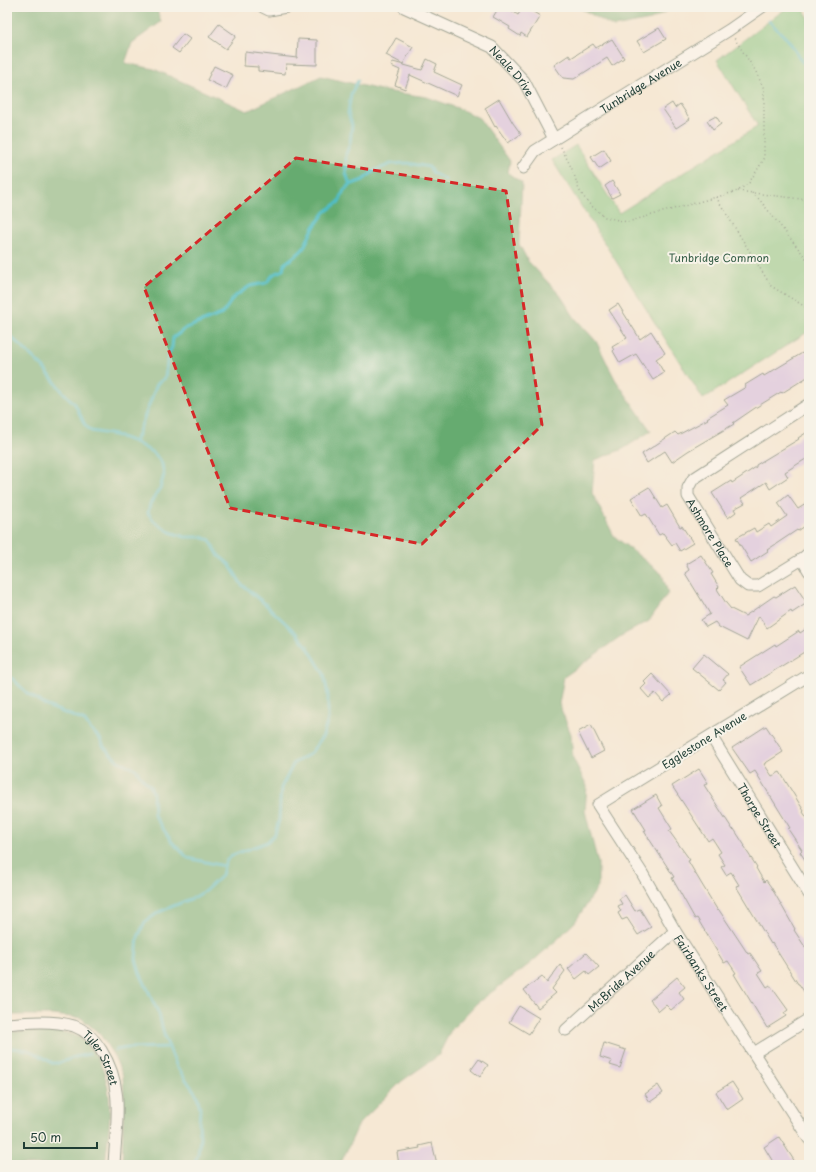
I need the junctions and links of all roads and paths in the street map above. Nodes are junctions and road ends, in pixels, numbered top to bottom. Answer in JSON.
{"nodes":[{"id":1,"x":263,"y":7,"type":"edge"},
{"id":2,"x":286,"y":7,"type":"edge"},
{"id":3,"x":404,"y":7,"type":"edge"},
{"id":4,"x":762,"y":7,"type":"edge"},
{"id":5,"x":729,"y":30,"type":"junction"},
{"id":6,"x":554,"y":139,"type":"junction"},
{"id":7,"x":523,"y":168,"type":"dead end"},
{"id":8,"x":738,"y":191,"type":"junction"},
{"id":9,"x":752,"y":193,"type":"junction"},
{"id":10,"x":716,"y":197,"type":"junction"},
{"id":11,"x":809,"y":200,"type":"edge"},
{"id":12,"x":809,"y":262,"type":"edge"},
{"id":13,"x":809,"y":309,"type":"edge"},
{"id":14,"x":809,"y":404,"type":"edge"},
{"id":15,"x":805,"y":556,"type":"edge"},
{"id":16,"x":809,"y":571,"type":"edge"},
{"id":17,"x":809,"y":675,"type":"edge"},
{"id":18,"x":710,"y":736,"type":"junction"},
{"id":19,"x":598,"y":805,"type":"joint"},
{"id":20,"x":809,"y":893,"type":"edge"},
{"id":21,"x":674,"y":931,"type":"junction"},
{"id":22,"x":809,"y":1019,"type":"edge"},
{"id":23,"x":7,"y":1024,"type":"edge"},
{"id":24,"x":566,"y":1030,"type":"dead end"},
{"id":25,"x":754,"y":1053,"type":"junction"},
{"id":26,"x":809,"y":1139,"type":"edge"},
{"id":27,"x":114,"y":1165,"type":"edge"}],
"edges":[{"from":1,"to":2,"type":"street"},
{"from":3,"to":6,"type":"street","name":"Neale Drive"},
{"from":4,"to":5,"type":"street","name":"Tunbridge Avenue"},
{"from":5,"to":6,"type":"street","name":"Tunbridge Avenue"},
{"from":5,"to":8,"type":"path"},
{"from":6,"to":7,"type":"street","name":"Tunbridge Avenue"},
{"from":6,"to":10,"type":"path"},
{"from":8,"to":9,"type":"path"},
{"from":8,"to":10,"type":"path"},
{"from":9,"to":11,"type":"path"},
{"from":9,"to":12,"type":"path"},
{"from":10,"to":13,"type":"path"},
{"from":14,"to":15,"type":"street","name":"Ashmore Place"},
{"from":15,"to":16,"type":"street"},
{"from":17,"to":18,"type":"street","name":"Egglestone Avenue"},
{"from":18,"to":19,"type":"street","name":"Egglestone Avenue"},
{"from":18,"to":20,"type":"street","name":"Thorpe Street"},
{"from":19,"to":21,"type":"street","name":"Fairbanks Street"},
{"from":21,"to":24,"type":"street","name":"McBride Avenue"},
{"from":21,"to":25,"type":"street","name":"Fairbanks Street"},
{"from":22,"to":25,"type":"street"},
{"from":23,"to":27,"type":"street","name":"Tyler Street"},
{"from":25,"to":26,"type":"street","name":"Fairbanks Street"}]}
